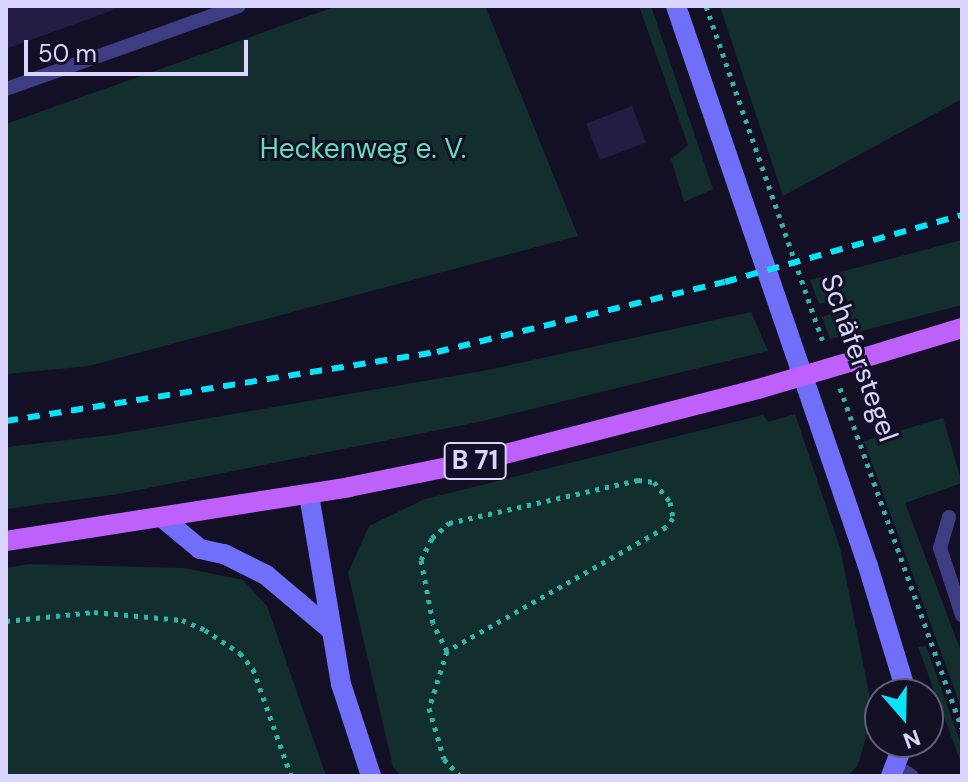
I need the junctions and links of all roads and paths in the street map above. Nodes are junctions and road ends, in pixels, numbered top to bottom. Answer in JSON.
{"nodes":[{"id":1,"x":239,"y":6,"type":"edge"},
{"id":2,"x":676,"y":6,"type":"edge"},
{"id":3,"x":706,"y":6,"type":"edge"},
{"id":4,"x":6,"y":89,"type":"edge"},
{"id":5,"x":962,"y":328,"type":"edge"},
{"id":6,"x":825,"y":349,"type":"dead end"},
{"id":7,"x":836,"y":378,"type":"dead end"},
{"id":8,"x":309,"y":495,"type":"junction"},
{"id":9,"x":949,"y":517,"type":"dead end"},
{"id":10,"x":164,"y":519,"type":"junction"},
{"id":11,"x":6,"y":541,"type":"edge"},
{"id":12,"x":962,"y":615,"type":"edge"},
{"id":13,"x":6,"y":621,"type":"edge"},
{"id":14,"x":330,"y":629,"type":"junction"},
{"id":15,"x":447,"y":651,"type":"junction"},
{"id":16,"x":902,"y":678,"type":"edge"},
{"id":17,"x":962,"y":728,"type":"edge"},
{"id":18,"x":291,"y":776,"type":"edge"},
{"id":19,"x":371,"y":776,"type":"edge"},
{"id":20,"x":460,"y":776,"type":"edge"}],
"edges":[{"from":1,"to":4,"type":"lane"},
{"from":2,"to":16,"type":"main road","name":"Schäferstegel"},
{"from":3,"to":6,"type":"path","name":"Schäferstegel"},
{"from":5,"to":8,"type":"main road","number":"B 71","bridge":true},
{"from":7,"to":17,"type":"path","name":"Schäferstegel"},
{"from":8,"to":10,"type":"main road","number":"B 71"},
{"from":8,"to":14,"type":"main road"},
{"from":9,"to":12,"type":"lane"},
{"from":10,"to":11,"type":"main road","number":"B 71"},
{"from":10,"to":14,"type":"main road"},
{"from":13,"to":18,"type":"path"},
{"from":14,"to":19,"type":"main road"},
{"from":15,"to":15,"type":"path"},
{"from":15,"to":20,"type":"path"}]}
